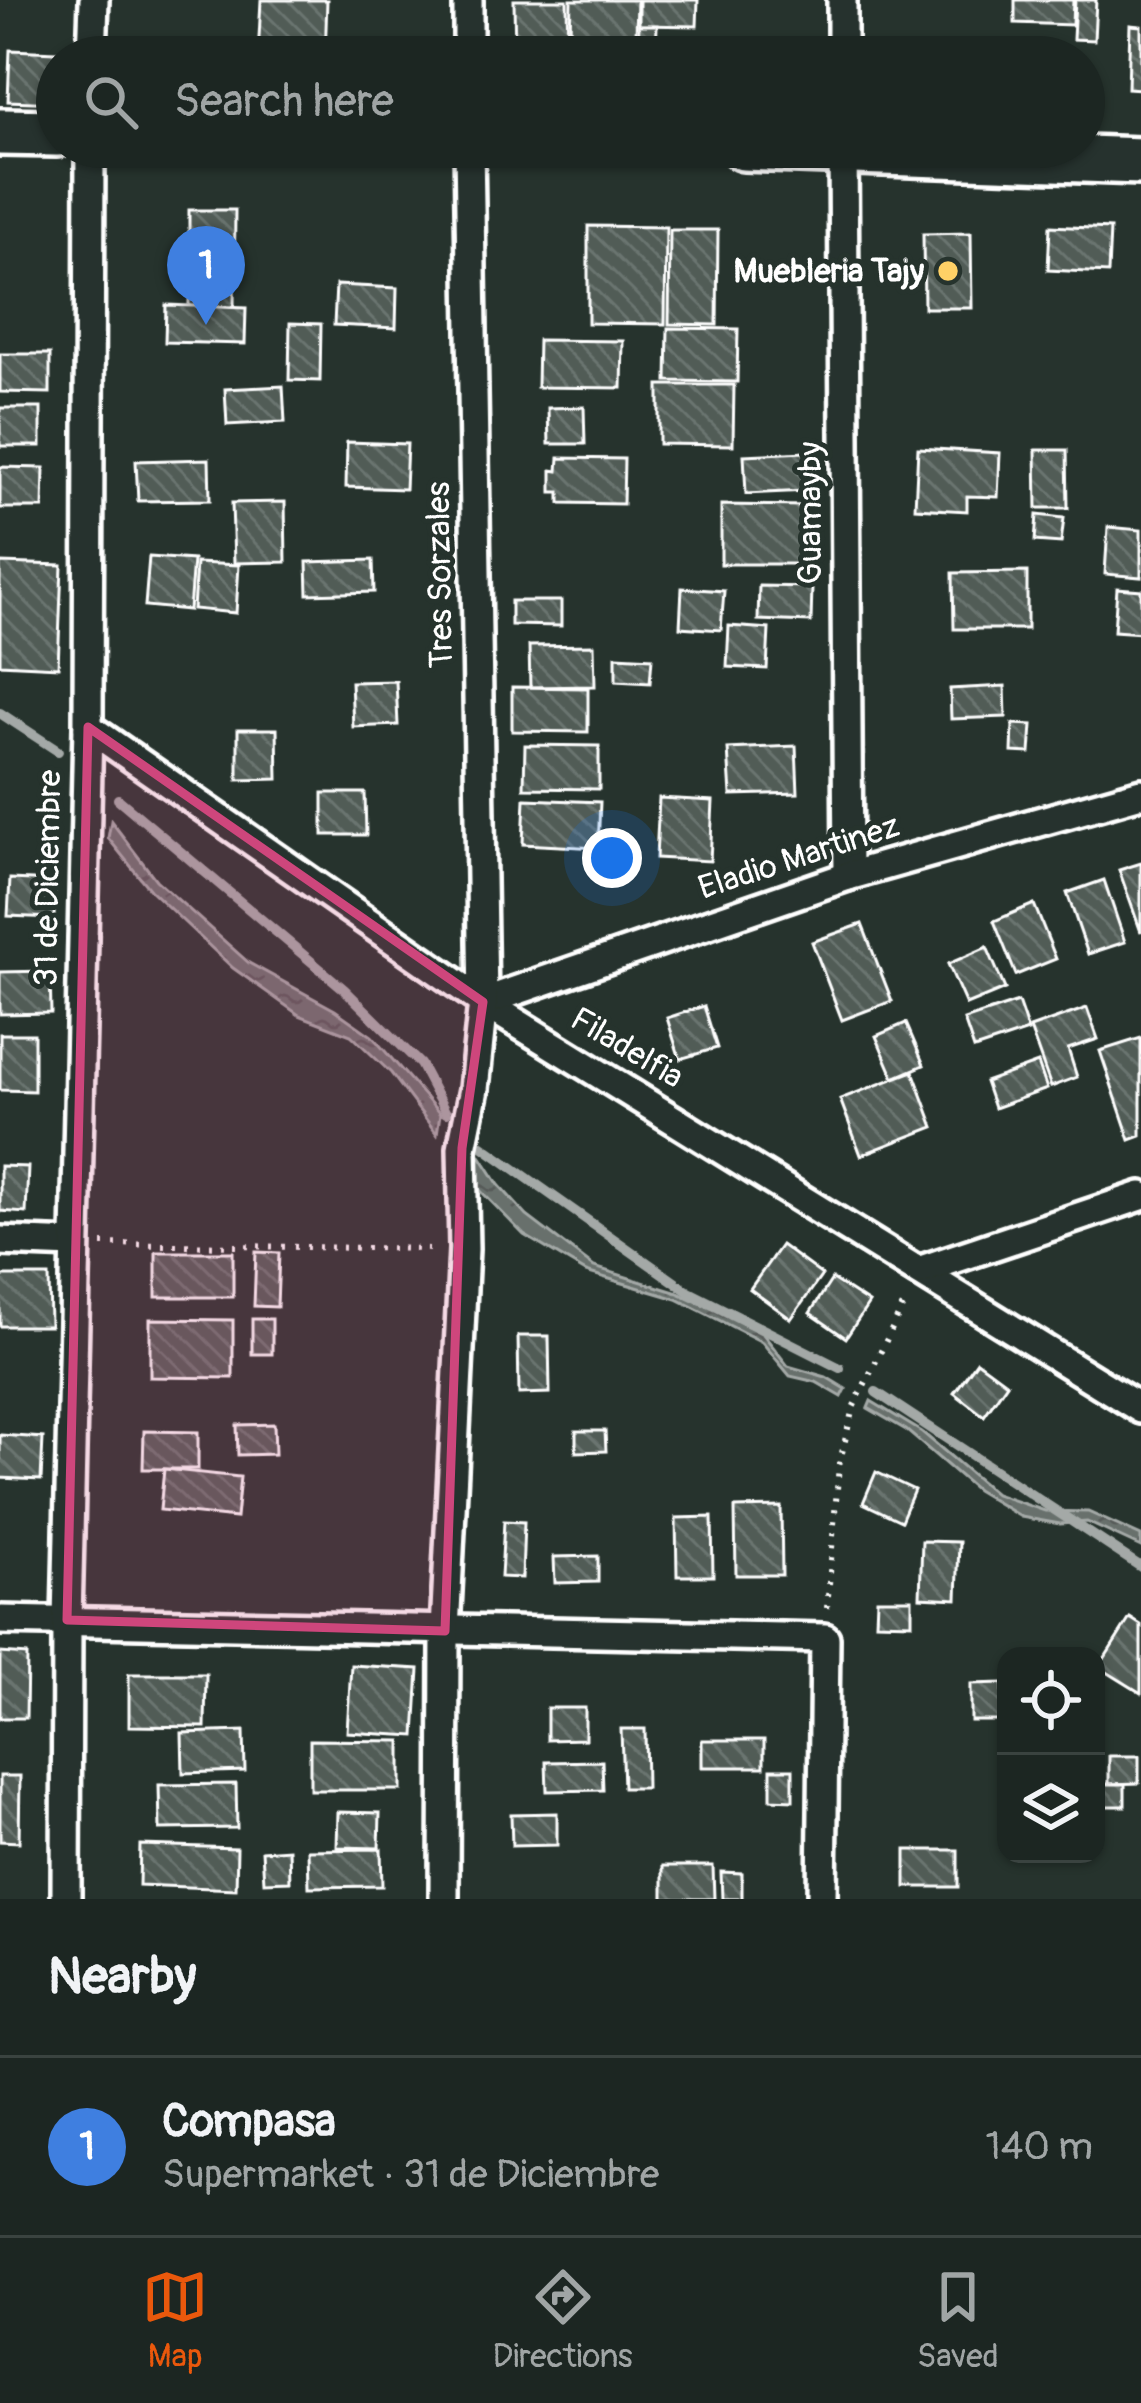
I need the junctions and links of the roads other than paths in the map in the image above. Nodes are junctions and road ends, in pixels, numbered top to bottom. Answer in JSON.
{"nodes":[{"id":1,"x":94,"y":0,"type":"edge"},
{"id":2,"x":468,"y":0,"type":"edge"},
{"id":3,"x":842,"y":0,"type":"edge"},
{"id":4,"x":93,"y":36,"type":"edge"},
{"id":5,"x":468,"y":36,"type":"edge"},
{"id":6,"x":842,"y":36,"type":"edge"},
{"id":7,"x":0,"y":132,"type":"edge"},
{"id":8,"x":36,"y":133,"type":"edge"},
{"id":9,"x":1105,"y":159,"type":"edge"},
{"id":10,"x":1141,"y":160,"type":"edge"},
{"id":11,"x":90,"y":168,"type":"edge"},
{"id":12,"x":469,"y":168,"type":"edge"},
{"id":13,"x":843,"y":168,"type":"edge"},
{"id":14,"x":88,"y":727,"type":"junction"},
{"id":15,"x":1141,"y":793,"type":"edge"},
{"id":16,"x":848,"y":876,"type":"junction"},
{"id":17,"x":483,"y":1002,"type":"junction"},
{"id":18,"x":1141,"y":1196,"type":"edge"},
{"id":19,"x":0,"y":1241,"type":"edge"},
{"id":20,"x":75,"y":1244,"type":"junction"},
{"id":21,"x":921,"y":1270,"type":"junction"},
{"id":22,"x":1141,"y":1409,"type":"edge"},
{"id":23,"x":0,"y":1620,"type":"edge"},
{"id":24,"x":68,"y":1620,"type":"junction"},
{"id":25,"x":446,"y":1631,"type":"junction"},
{"id":26,"x":66,"y":1899,"type":"edge"},
{"id":27,"x":444,"y":1899,"type":"edge"},
{"id":28,"x":822,"y":1899,"type":"edge"}],
"edges":[{"from":1,"to":4,"type":"street"},
{"from":2,"to":5,"type":"street"},
{"from":3,"to":6,"type":"street"},
{"from":7,"to":8,"type":"main road"},
{"from":9,"to":10,"type":"main road"},
{"from":11,"to":14,"type":"street","name":"31 de Diciembre"},
{"from":12,"to":17,"type":"street","name":"Tres Sorzales"},
{"from":13,"to":16,"type":"street","name":"Guamayby"},
{"from":14,"to":17,"type":"street","name":"Filadelfia"},
{"from":14,"to":20,"type":"street","name":"31 de Diciembre"},
{"from":15,"to":16,"type":"street","name":"Eladio Martinez"},
{"from":16,"to":17,"type":"street","name":"Eladio Martinez"},
{"from":17,"to":21,"type":"street","name":"Filadelfia"},
{"from":17,"to":25,"type":"street","name":"Tres Sorzales"},
{"from":18,"to":21,"type":"street"},
{"from":19,"to":20,"type":"street"},
{"from":20,"to":24,"type":"street","name":"31 de Diciembre"},
{"from":21,"to":22,"type":"street","name":"Filadelfia"},
{"from":23,"to":24,"type":"street"},
{"from":24,"to":25,"type":"street"},
{"from":24,"to":26,"type":"street","name":"31 de Diciembre"},
{"from":25,"to":27,"type":"street","name":"Tres Sorzales"},
{"from":25,"to":28,"type":"street"}]}
